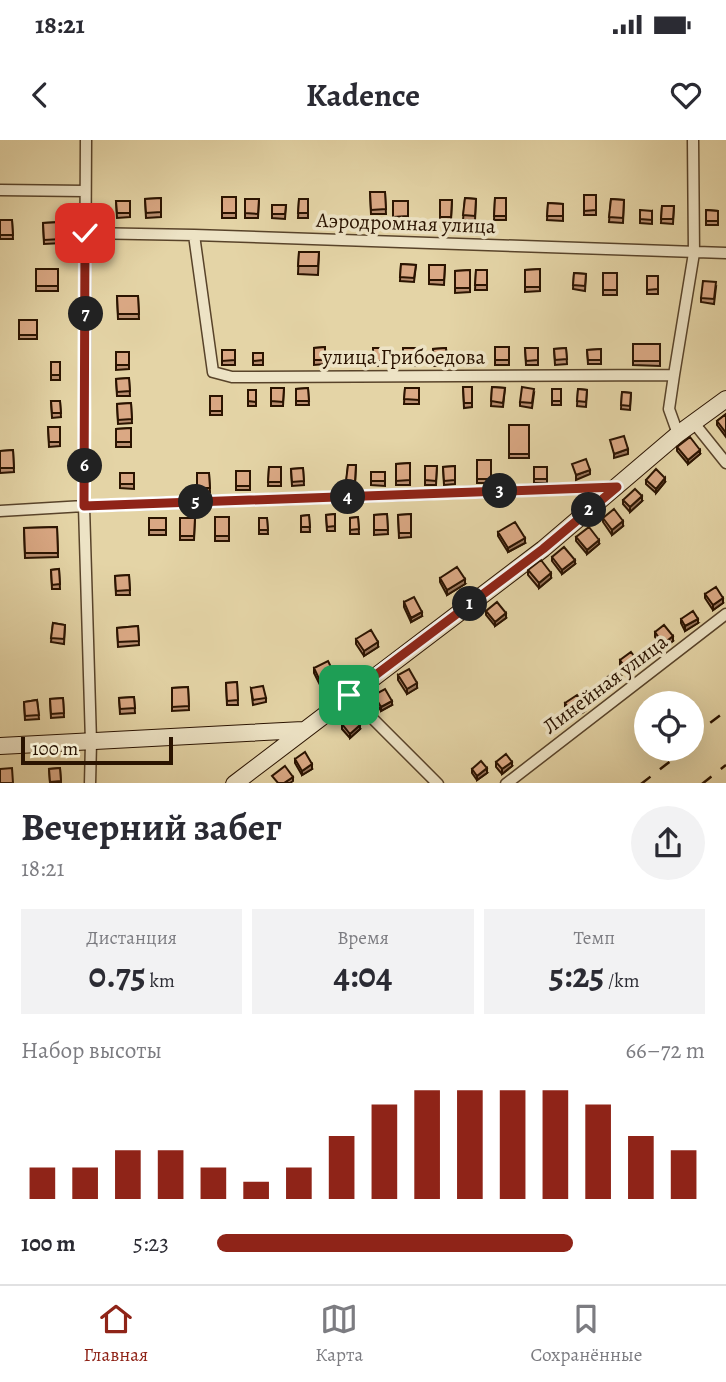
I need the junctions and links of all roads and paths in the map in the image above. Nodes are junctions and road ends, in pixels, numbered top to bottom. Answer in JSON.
{"nodes":[{"id":1,"x":86,"y":140,"type":"edge"},
{"id":2,"x":693,"y":140,"type":"edge"},
{"id":3,"x":0,"y":190,"type":"edge"},
{"id":4,"x":85,"y":191,"type":"junction"},
{"id":5,"x":85,"y":233,"type":"junction"},
{"id":6,"x":194,"y":235,"type":"junction"},
{"id":7,"x":694,"y":253,"type":"junction"},
{"id":8,"x":726,"y":253,"type":"edge"},
{"id":9,"x":674,"y":375,"type":"junction"},
{"id":10,"x":726,"y":399,"type":"edge"},
{"id":11,"x":694,"y":423,"type":"junction"},
{"id":12,"x":678,"y":434,"type":"junction"},
{"id":13,"x":726,"y":463,"type":"edge"},
{"id":14,"x":617,"y":487,"type":"junction"},
{"id":15,"x":84,"y":506,"type":"junction"},
{"id":16,"x":0,"y":511,"type":"edge"},
{"id":17,"x":726,"y":614,"type":"edge"},
{"id":18,"x":349,"y":695,"type":"junction"},
{"id":19,"x":303,"y":730,"type":"junction"},
{"id":20,"x":91,"y":742,"type":"junction"},
{"id":21,"x":0,"y":746,"type":"edge"},
{"id":22,"x":90,"y":783,"type":"edge"},
{"id":23,"x":234,"y":783,"type":"edge"},
{"id":24,"x":438,"y":783,"type":"edge"},
{"id":25,"x":506,"y":783,"type":"edge"}],
"edges":[{"from":1,"to":4,"type":"street"},
{"from":2,"to":7,"type":"street"},
{"from":3,"to":4,"type":"street"},
{"from":4,"to":5,"type":"street"},
{"from":5,"to":6,"type":"street","name":"Аэродромная улица"},
{"from":5,"to":15,"type":"street"},
{"from":6,"to":7,"type":"street","name":"Аэродромная улица"},
{"from":6,"to":9,"type":"street","name":"улица Грибоедова"},
{"from":7,"to":8,"type":"street","name":"Аэродромная улица"},
{"from":7,"to":9,"type":"street"},
{"from":9,"to":12,"type":"street"},
{"from":10,"to":11,"type":"street"},
{"from":11,"to":12,"type":"street"},
{"from":11,"to":13,"type":"street"},
{"from":12,"to":14,"type":"street"},
{"from":14,"to":15,"type":"street"},
{"from":14,"to":18,"type":"street"},
{"from":15,"to":16,"type":"street"},
{"from":15,"to":20,"type":"street"},
{"from":17,"to":25,"type":"street","name":"Линейная улица"},
{"from":18,"to":19,"type":"street"},
{"from":18,"to":24,"type":"street"},
{"from":19,"to":20,"type":"street"},
{"from":19,"to":23,"type":"street"},
{"from":20,"to":21,"type":"street"},
{"from":20,"to":22,"type":"street"}]}
